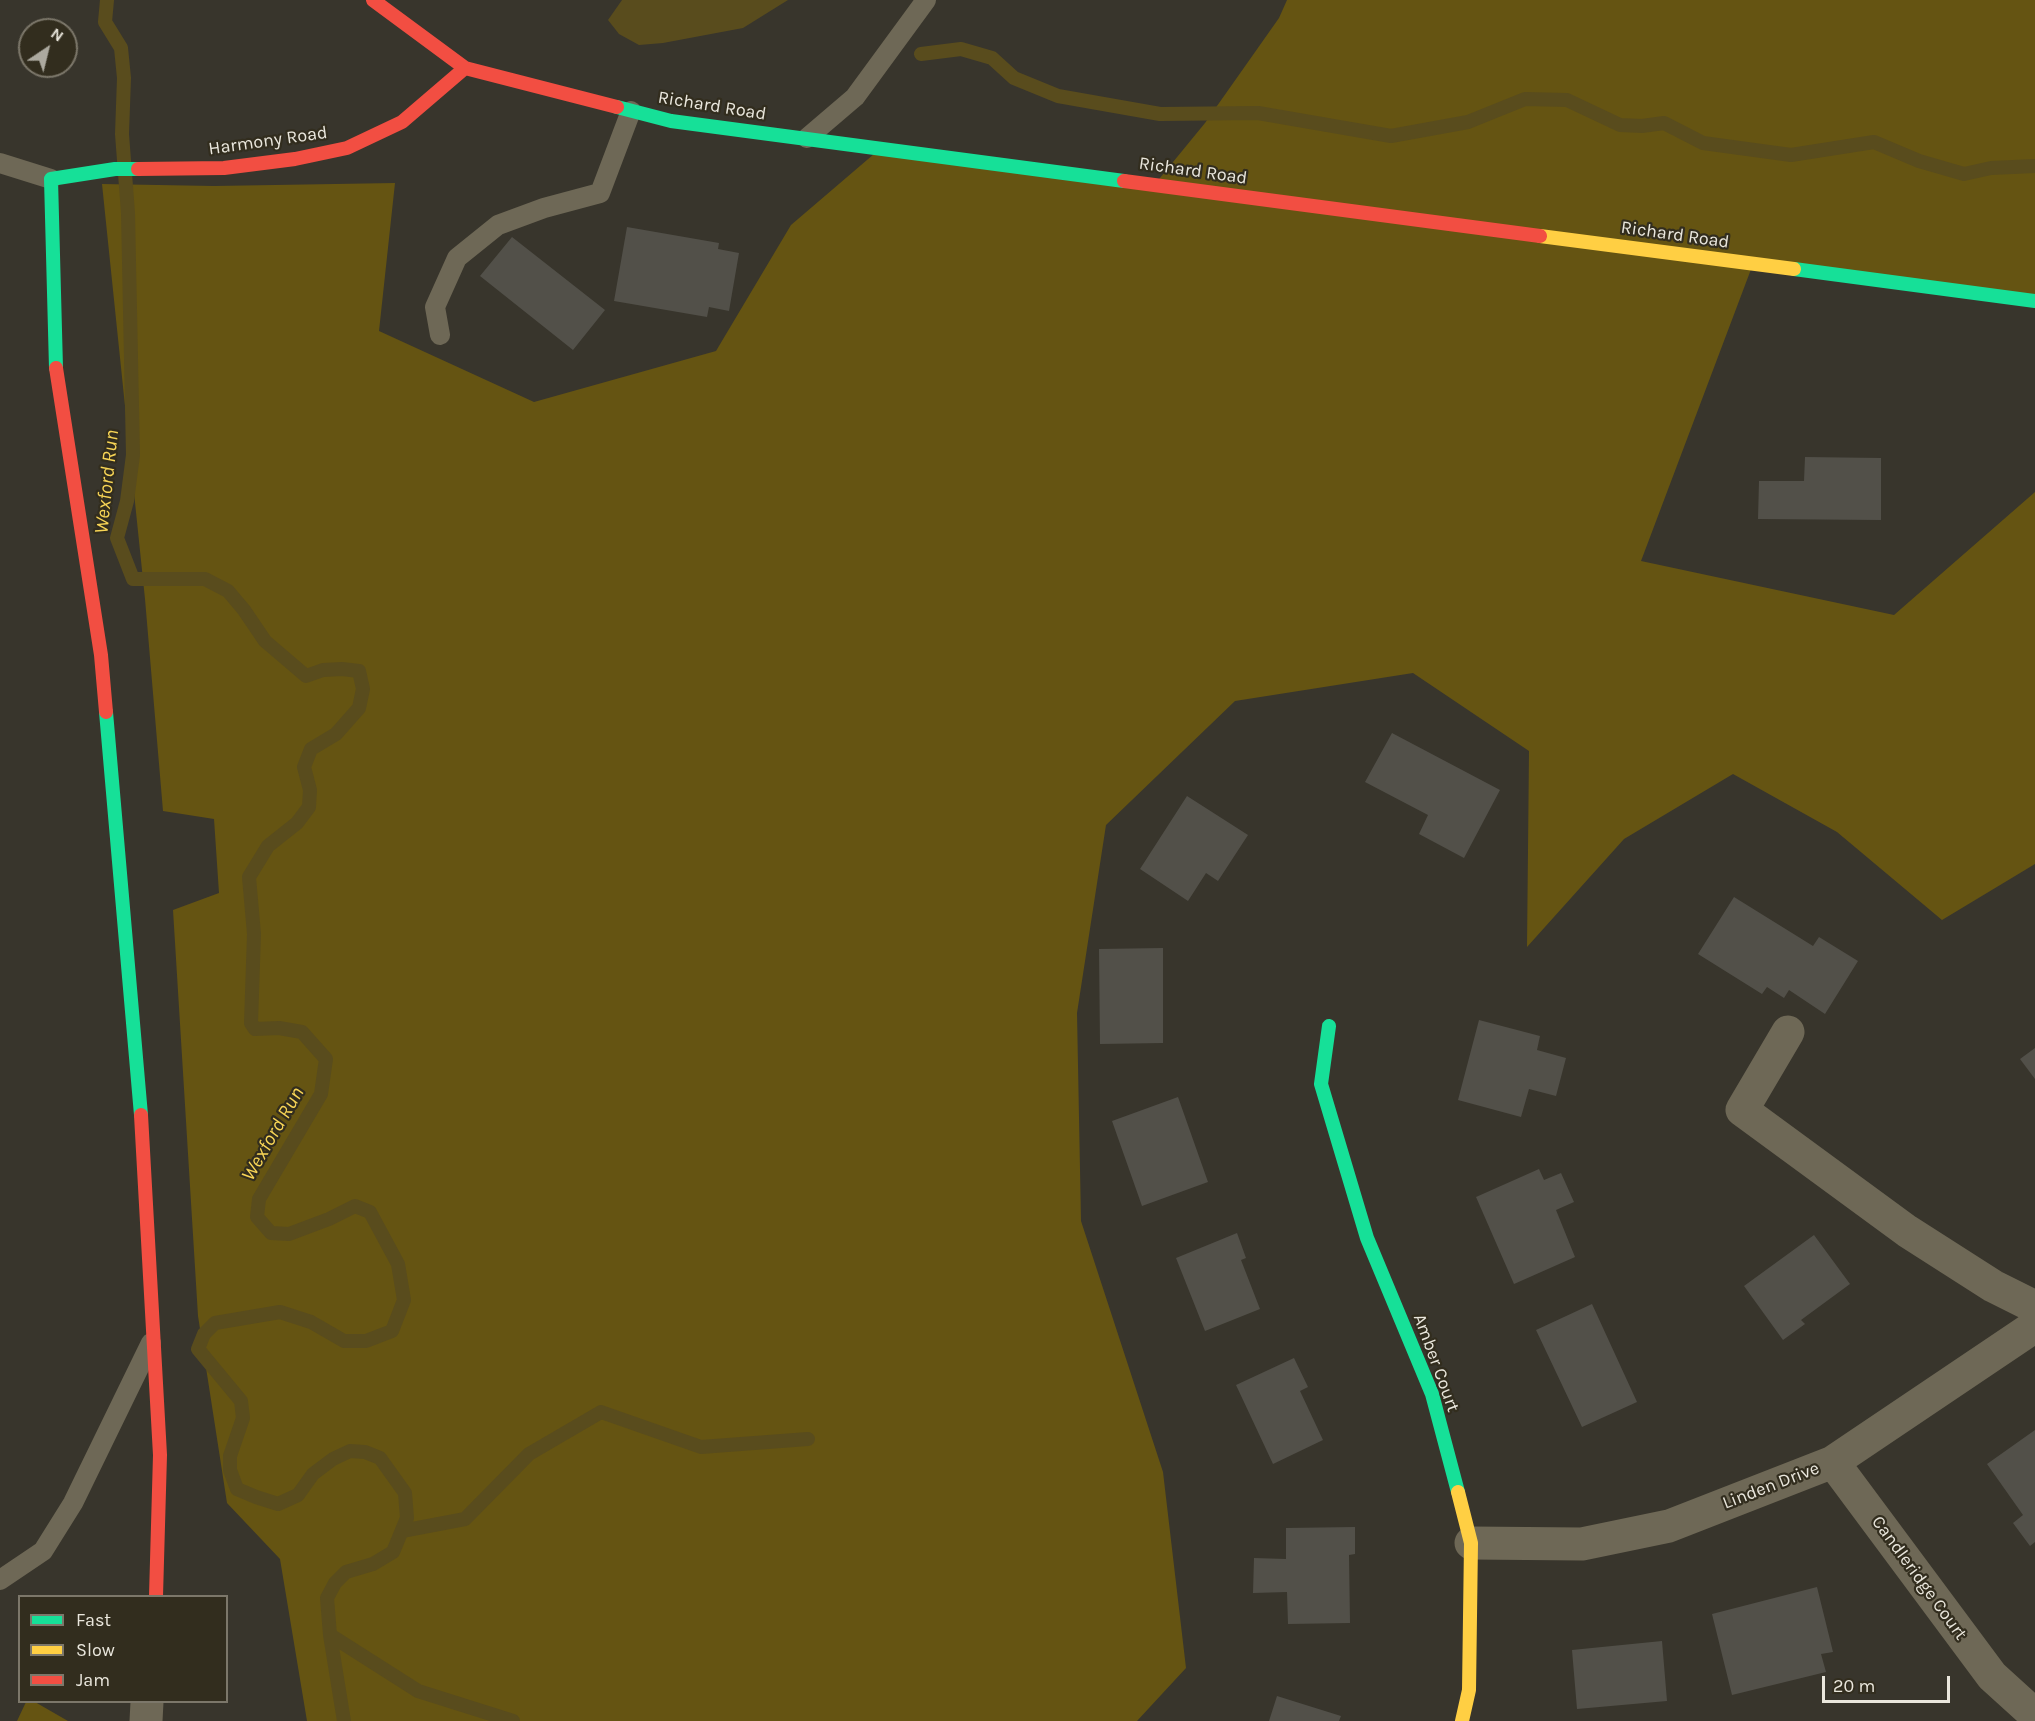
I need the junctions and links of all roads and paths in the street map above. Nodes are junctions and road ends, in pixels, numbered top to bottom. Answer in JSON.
{"nodes":[{"id":1,"x":373,"y":0,"type":"edge"},
{"id":2,"x":926,"y":0,"type":"edge"},
{"id":3,"x":465,"y":68,"type":"junction"},
{"id":4,"x":631,"y":111,"type":"junction"},
{"id":5,"x":807,"y":138,"type":"junction"},
{"id":6,"x":0,"y":163,"type":"edge"},
{"id":7,"x":51,"y":179,"type":"junction"},
{"id":8,"x":2035,"y":301,"type":"edge"},
{"id":9,"x":440,"y":335,"type":"dead end"},
{"id":10,"x":1329,"y":1026,"type":"dead end"},
{"id":11,"x":1788,"y":1032,"type":"dead end"},
{"id":12,"x":2035,"y":1307,"type":"edge"},
{"id":13,"x":2035,"y":1326,"type":"edge"},
{"id":14,"x":154,"y":1338,"type":"junction"},
{"id":15,"x":1833,"y":1462,"type":"junction"},
{"id":16,"x":1471,"y":1543,"type":"junction"},
{"id":17,"x":0,"y":1580,"type":"edge"},
{"id":18,"x":156,"y":1595,"type":"edge"},
{"id":19,"x":147,"y":1703,"type":"edge"},
{"id":20,"x":2035,"y":1715,"type":"edge"},
{"id":21,"x":146,"y":1721,"type":"edge"},
{"id":22,"x":1462,"y":1721,"type":"edge"}],
"edges":[{"from":1,"to":3,"type":"street","name":"Richard Road"},
{"from":2,"to":5,"type":"lane"},
{"from":3,"to":4,"type":"street","name":"Richard Road"},
{"from":3,"to":7,"type":"street","name":"Harmony Road"},
{"from":4,"to":5,"type":"street","name":"Richard Road"},
{"from":4,"to":9,"type":"lane"},
{"from":5,"to":8,"type":"street","name":"Richard Road"},
{"from":6,"to":7,"type":"lane"},
{"from":7,"to":14,"type":"street"},
{"from":10,"to":16,"type":"street","name":"Amber Court"},
{"from":11,"to":12,"type":"street"},
{"from":13,"to":15,"type":"street","name":"Linden Drive"},
{"from":14,"to":17,"type":"lane"},
{"from":14,"to":18,"type":"street"},
{"from":15,"to":16,"type":"street","name":"Linden Drive"},
{"from":15,"to":20,"type":"street","name":"Candleridge Court"},
{"from":16,"to":22,"type":"street","name":"Amber Court"},
{"from":19,"to":21,"type":"street"}]}
